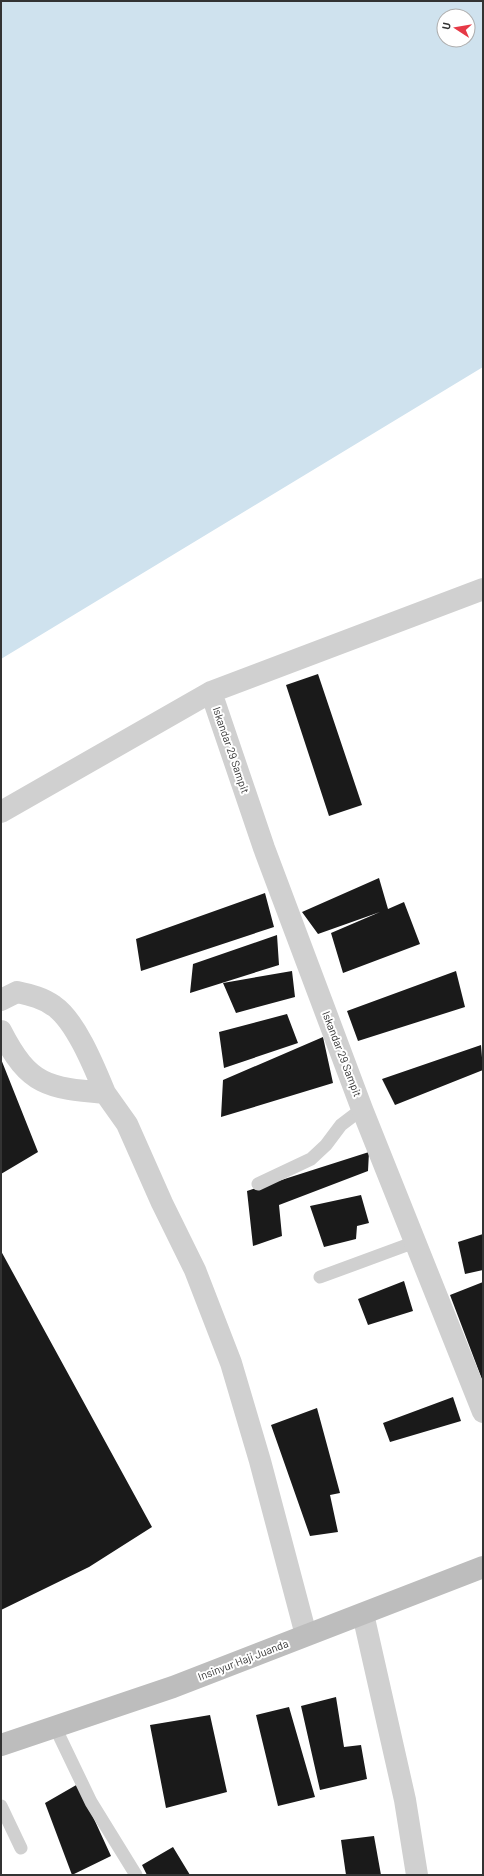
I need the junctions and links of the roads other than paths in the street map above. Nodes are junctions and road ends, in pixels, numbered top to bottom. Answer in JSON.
{"nodes":[{"id":1,"x":483,"y":589,"type":"edge"},
{"id":2,"x":211,"y":692,"type":"junction"},
{"id":3,"x":1,"y":812,"type":"edge"},
{"id":4,"x":1,"y":1000,"type":"edge"},
{"id":5,"x":1,"y":1031,"type":"edge"},
{"id":6,"x":105,"y":1093,"type":"junction"},
{"id":7,"x":362,"y":1109,"type":"junction"},
{"id":8,"x":258,"y":1184,"type":"dead end"},
{"id":9,"x":415,"y":1242,"type":"junction"},
{"id":10,"x":320,"y":1277,"type":"dead end"},
{"id":11,"x":483,"y":1412,"type":"edge"},
{"id":12,"x":483,"y":1567,"type":"edge"},
{"id":13,"x":363,"y":1614,"type":"junction"},
{"id":14,"x":306,"y":1636,"type":"junction"},
{"id":15,"x":54,"y":1727,"type":"junction"},
{"id":16,"x":1,"y":1745,"type":"edge"},
{"id":17,"x":1,"y":1806,"type":"edge"},
{"id":18,"x":21,"y":1848,"type":"dead end"},
{"id":19,"x":136,"y":1875,"type":"edge"},
{"id":20,"x":417,"y":1875,"type":"edge"}],
"edges":[{"from":1,"to":2,"type":"street"},
{"from":2,"to":3,"type":"street"},
{"from":2,"to":7,"type":"street","name":"Iskandar 29 Sampit"},
{"from":4,"to":6,"type":"street"},
{"from":5,"to":6,"type":"street"},
{"from":6,"to":14,"type":"street"},
{"from":7,"to":8,"type":"lane"},
{"from":7,"to":9,"type":"street","name":"Iskandar 29 Sampit"},
{"from":9,"to":10,"type":"lane"},
{"from":9,"to":11,"type":"street","name":"Iskandar 29 Sampit"},
{"from":12,"to":13,"type":"street","name":"Insinyur Haji Juanda"},
{"from":13,"to":14,"type":"street","name":"Insinyur Haji Juanda"},
{"from":13,"to":20,"type":"street"},
{"from":14,"to":15,"type":"street","name":"Insinyur Haji Juanda"},
{"from":15,"to":16,"type":"street","name":"Insinyur Haji Juanda"},
{"from":15,"to":19,"type":"lane"},
{"from":17,"to":18,"type":"lane"}]}
